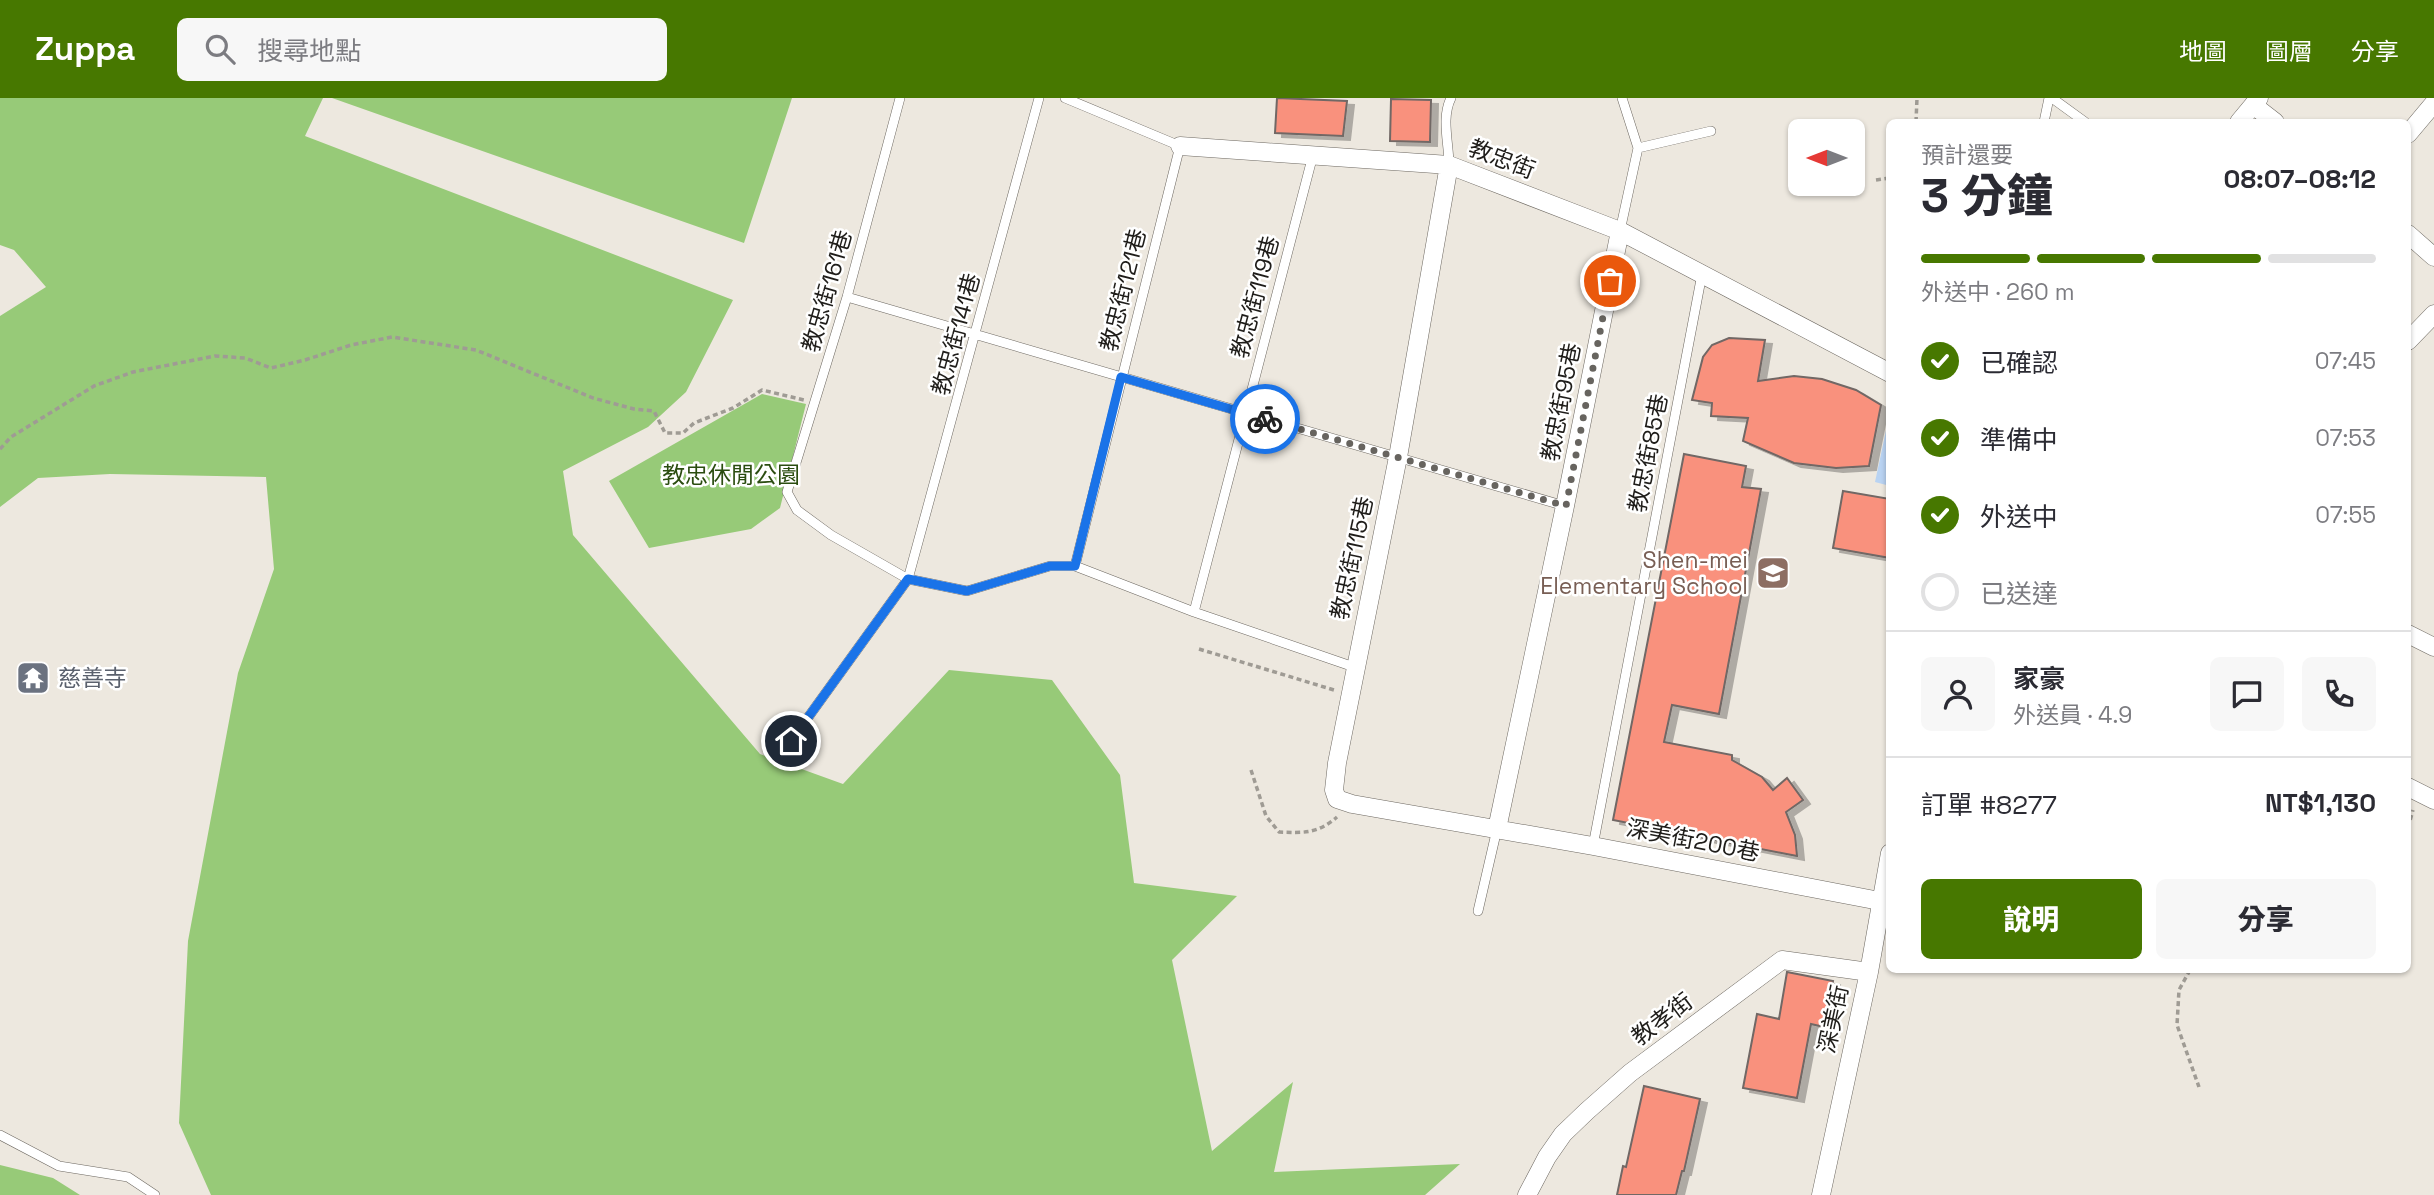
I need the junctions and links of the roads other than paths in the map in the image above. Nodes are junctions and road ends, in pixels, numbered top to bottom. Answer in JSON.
{"nodes":[{"id":1,"x":900,"y":98,"type":"edge"},
{"id":2,"x":1040,"y":98,"type":"edge"},
{"id":3,"x":1065,"y":98,"type":"edge"},
{"id":4,"x":1451,"y":98,"type":"edge"},
{"id":5,"x":1622,"y":98,"type":"edge"},
{"id":6,"x":2050,"y":98,"type":"edge"},
{"id":7,"x":2252,"y":100,"type":"edge"},
{"id":8,"x":2434,"y":103,"type":"edge"},
{"id":9,"x":2045,"y":119,"type":"edge"},
{"id":10,"x":2081,"y":119,"type":"edge"},
{"id":11,"x":2241,"y":119,"type":"edge"},
{"id":12,"x":2272,"y":119,"type":"edge"},
{"id":13,"x":2411,"y":130,"type":"edge"},
{"id":14,"x":1711,"y":131,"type":"dead end"},
{"id":15,"x":1180,"y":146,"type":"junction"},
{"id":16,"x":1638,"y":148,"type":"junction"},
{"id":17,"x":1313,"y":155,"type":"junction"},
{"id":18,"x":1449,"y":166,"type":"junction"},
{"id":19,"x":1620,"y":231,"type":"junction"},
{"id":20,"x":2411,"y":237,"type":"edge"},
{"id":21,"x":2434,"y":257,"type":"edge"},
{"id":22,"x":1702,"y":274,"type":"junction"},
{"id":23,"x":847,"y":297,"type":"junction"},
{"id":24,"x":2434,"y":314,"type":"edge"},
{"id":25,"x":975,"y":335,"type":"junction"},
{"id":26,"x":2411,"y":338,"type":"edge"},
{"id":27,"x":1886,"y":371,"type":"edge"},
{"id":28,"x":1121,"y":377,"type":"junction"},
{"id":29,"x":1244,"y":413,"type":"junction"},
{"id":30,"x":1398,"y":457,"type":"junction"},
{"id":31,"x":1566,"y":506,"type":"junction"},
{"id":32,"x":1075,"y":566,"type":"junction"},
{"id":33,"x":908,"y":579,"type":"junction"},
{"id":34,"x":1194,"y":612,"type":"junction"},
{"id":35,"x":2411,"y":635,"type":"edge"},
{"id":36,"x":2432,"y":641,"type":"edge"},
{"id":37,"x":1354,"y":667,"type":"junction"},
{"id":38,"x":791,"y":741,"type":"dead end"},
{"id":39,"x":2411,"y":788,"type":"edge"},
{"id":40,"x":2434,"y":800,"type":"edge"},
{"id":41,"x":1497,"y":829,"type":"junction"},
{"id":42,"x":1593,"y":846,"type":"junction"},
{"id":43,"x":1885,"y":902,"type":"edge"},
{"id":44,"x":1478,"y":911,"type":"dead end"},
{"id":45,"x":1869,"y":972,"type":"junction"},
{"id":46,"x":0,"y":1135,"type":"edge"},
{"id":47,"x":155,"y":1195,"type":"edge"},
{"id":48,"x":1527,"y":1195,"type":"edge"},
{"id":49,"x":1821,"y":1195,"type":"edge"}],
"edges":[{"from":1,"to":23,"type":"lane","name":"教忠街161巷"},
{"from":2,"to":25,"type":"lane","name":"教忠街141巷"},
{"from":3,"to":15,"type":"lane","name":"教忠街"},
{"from":4,"to":18,"type":"lane"},
{"from":5,"to":16,"type":"lane"},
{"from":6,"to":9,"type":"lane"},
{"from":6,"to":10,"type":"lane"},
{"from":7,"to":11,"type":"street"},
{"from":7,"to":12,"type":"street"},
{"from":8,"to":13,"type":"street"},
{"from":14,"to":16,"type":"lane"},
{"from":15,"to":17,"type":"street","name":"教忠街"},
{"from":15,"to":28,"type":"lane","name":"教忠街121巷"},
{"from":16,"to":19,"type":"lane"},
{"from":17,"to":18,"type":"street","name":"教忠街"},
{"from":17,"to":29,"type":"lane","name":"教忠街119巷"},
{"from":18,"to":19,"type":"street","name":"教忠街"},
{"from":18,"to":30,"type":"street","name":"教忠街115巷"},
{"from":19,"to":22,"type":"street","name":"教忠街"},
{"from":19,"to":31,"type":"street","name":"教忠街95巷"},
{"from":20,"to":21,"type":"street"},
{"from":22,"to":27,"type":"street","name":"教忠街"},
{"from":22,"to":42,"type":"lane","name":"教忠街85巷"},
{"from":23,"to":25,"type":"lane"},
{"from":23,"to":33,"type":"lane","name":"教忠街161巷"},
{"from":24,"to":26,"type":"street"},
{"from":25,"to":28,"type":"lane"},
{"from":25,"to":33,"type":"lane","name":"教忠街141巷"},
{"from":28,"to":29,"type":"lane"},
{"from":28,"to":32,"type":"lane","name":"教忠街121巷"},
{"from":29,"to":30,"type":"lane"},
{"from":29,"to":34,"type":"lane","name":"教忠街119巷"},
{"from":30,"to":31,"type":"lane"},
{"from":30,"to":37,"type":"street","name":"教忠街115巷"},
{"from":31,"to":41,"type":"street","name":"教忠街95巷"},
{"from":32,"to":33,"type":"lane"},
{"from":32,"to":34,"type":"lane"},
{"from":33,"to":38,"type":"lane"},
{"from":34,"to":37,"type":"lane"},
{"from":35,"to":36,"type":"street"},
{"from":37,"to":41,"type":"street","name":"教忠街115巷"},
{"from":39,"to":40,"type":"street"},
{"from":41,"to":42,"type":"street","name":"深美街200巷"},
{"from":41,"to":44,"type":"lane"},
{"from":42,"to":43,"type":"street","name":"深美街200巷"},
{"from":43,"to":45,"type":"street","name":"深美街"},
{"from":45,"to":48,"type":"street","name":"教孝街"},
{"from":45,"to":49,"type":"street","name":"深美街"},
{"from":46,"to":47,"type":"lane"}]}
